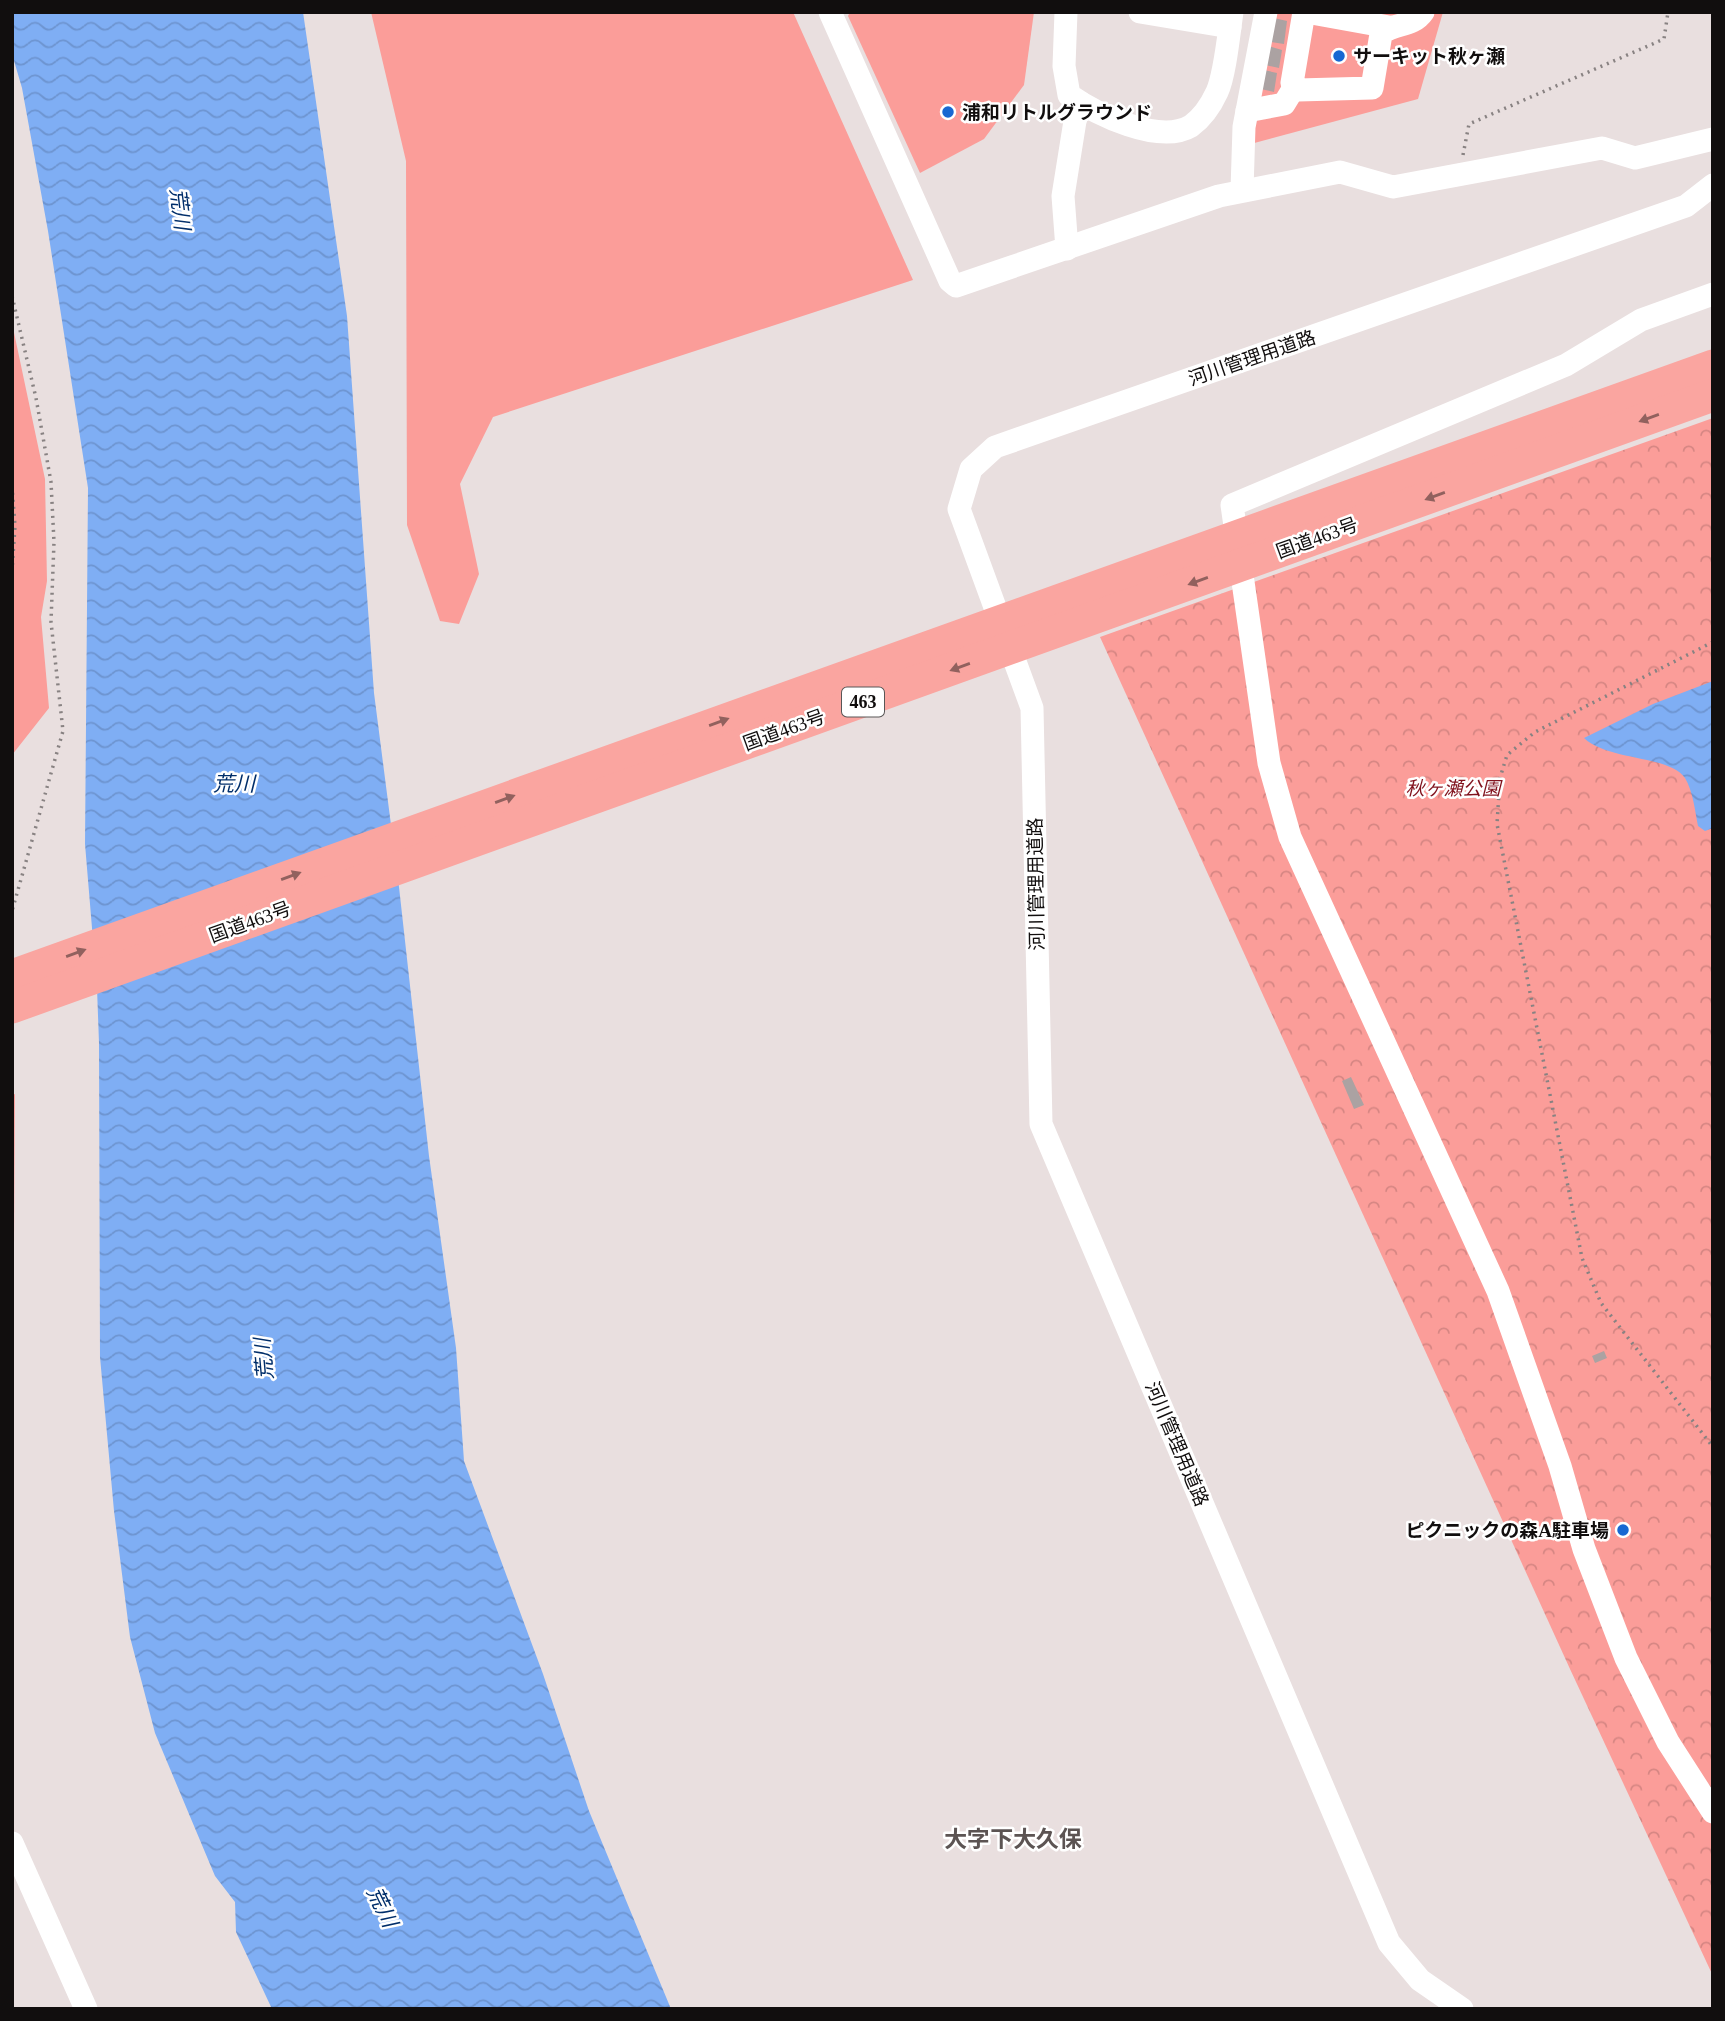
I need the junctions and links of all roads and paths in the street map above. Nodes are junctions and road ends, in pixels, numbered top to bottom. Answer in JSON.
{"nodes":[{"id":1,"x":830,"y":12,"type":"edge"},
{"id":2,"x":1066,"y":12,"type":"edge"},
{"id":3,"x":1140,"y":12,"type":"edge"},
{"id":4,"x":1266,"y":12,"type":"edge"},
{"id":5,"x":1305,"y":12,"type":"edge"},
{"id":6,"x":1423,"y":12,"type":"edge"},
{"id":7,"x":1668,"y":12,"type":"edge"},
{"id":8,"x":1231,"y":20,"type":"edge"},
{"id":9,"x":1389,"y":27,"type":"junction"},
{"id":10,"x":1295,"y":86,"type":"junction"},
{"id":11,"x":1081,"y":103,"type":"junction"},
{"id":12,"x":1247,"y":111,"type":"junction"},
{"id":13,"x":1713,"y":139,"type":"edge"},
{"id":14,"x":1460,"y":175,"type":"junction"},
{"id":15,"x":1713,"y":184,"type":"edge"},
{"id":16,"x":1242,"y":190,"type":"junction"},
{"id":17,"x":1068,"y":248,"type":"junction"},
{"id":18,"x":1713,"y":294,"type":"edge"},
{"id":19,"x":12,"y":296,"type":"edge"},
{"id":20,"x":1713,"y":366,"type":"edge"},
{"id":21,"x":1713,"y":395,"type":"edge"},
{"id":22,"x":12,"y":486,"type":"edge"},
{"id":23,"x":12,"y":571,"type":"edge"},
{"id":24,"x":1713,"y":642,"type":"edge"},
{"id":25,"x":12,"y":911,"type":"edge"},
{"id":26,"x":12,"y":976,"type":"edge"},
{"id":27,"x":12,"y":1007,"type":"edge"},
{"id":28,"x":1713,"y":1447,"type":"edge"},
{"id":29,"x":1713,"y":1812,"type":"edge"},
{"id":30,"x":12,"y":1843,"type":"edge"},
{"id":31,"x":86,"y":2009,"type":"edge"},
{"id":32,"x":1462,"y":2009,"type":"edge"}],
"edges":[{"from":1,"to":17,"type":"street"},
{"from":2,"to":11,"type":"street"},
{"from":3,"to":8,"type":"street"},
{"from":4,"to":12,"type":"street"},
{"from":5,"to":9,"type":"street"},
{"from":5,"to":10,"type":"street"},
{"from":6,"to":9,"type":"street"},
{"from":7,"to":14,"type":"path"},
{"from":8,"to":11,"type":"street"},
{"from":9,"to":10,"type":"street"},
{"from":10,"to":12,"type":"street"},
{"from":11,"to":17,"type":"street"},
{"from":12,"to":16,"type":"street"},
{"from":13,"to":14,"type":"street"},
{"from":14,"to":16,"type":"street"},
{"from":15,"to":32,"type":"street","name":"河川管理用道路"},
{"from":16,"to":17,"type":"street"},
{"from":18,"to":29,"type":"street"},
{"from":19,"to":25,"type":"path"},
{"from":26,"to":20,"type":"highway","name":"国道463号","number":"463","one_way":true},
{"from":21,"to":27,"type":"highway","name":"国道463号","number":"463","one_way":true},
{"from":22,"to":23,"type":"path"},
{"from":24,"to":28,"type":"path"},
{"from":30,"to":31,"type":"street"}]}
